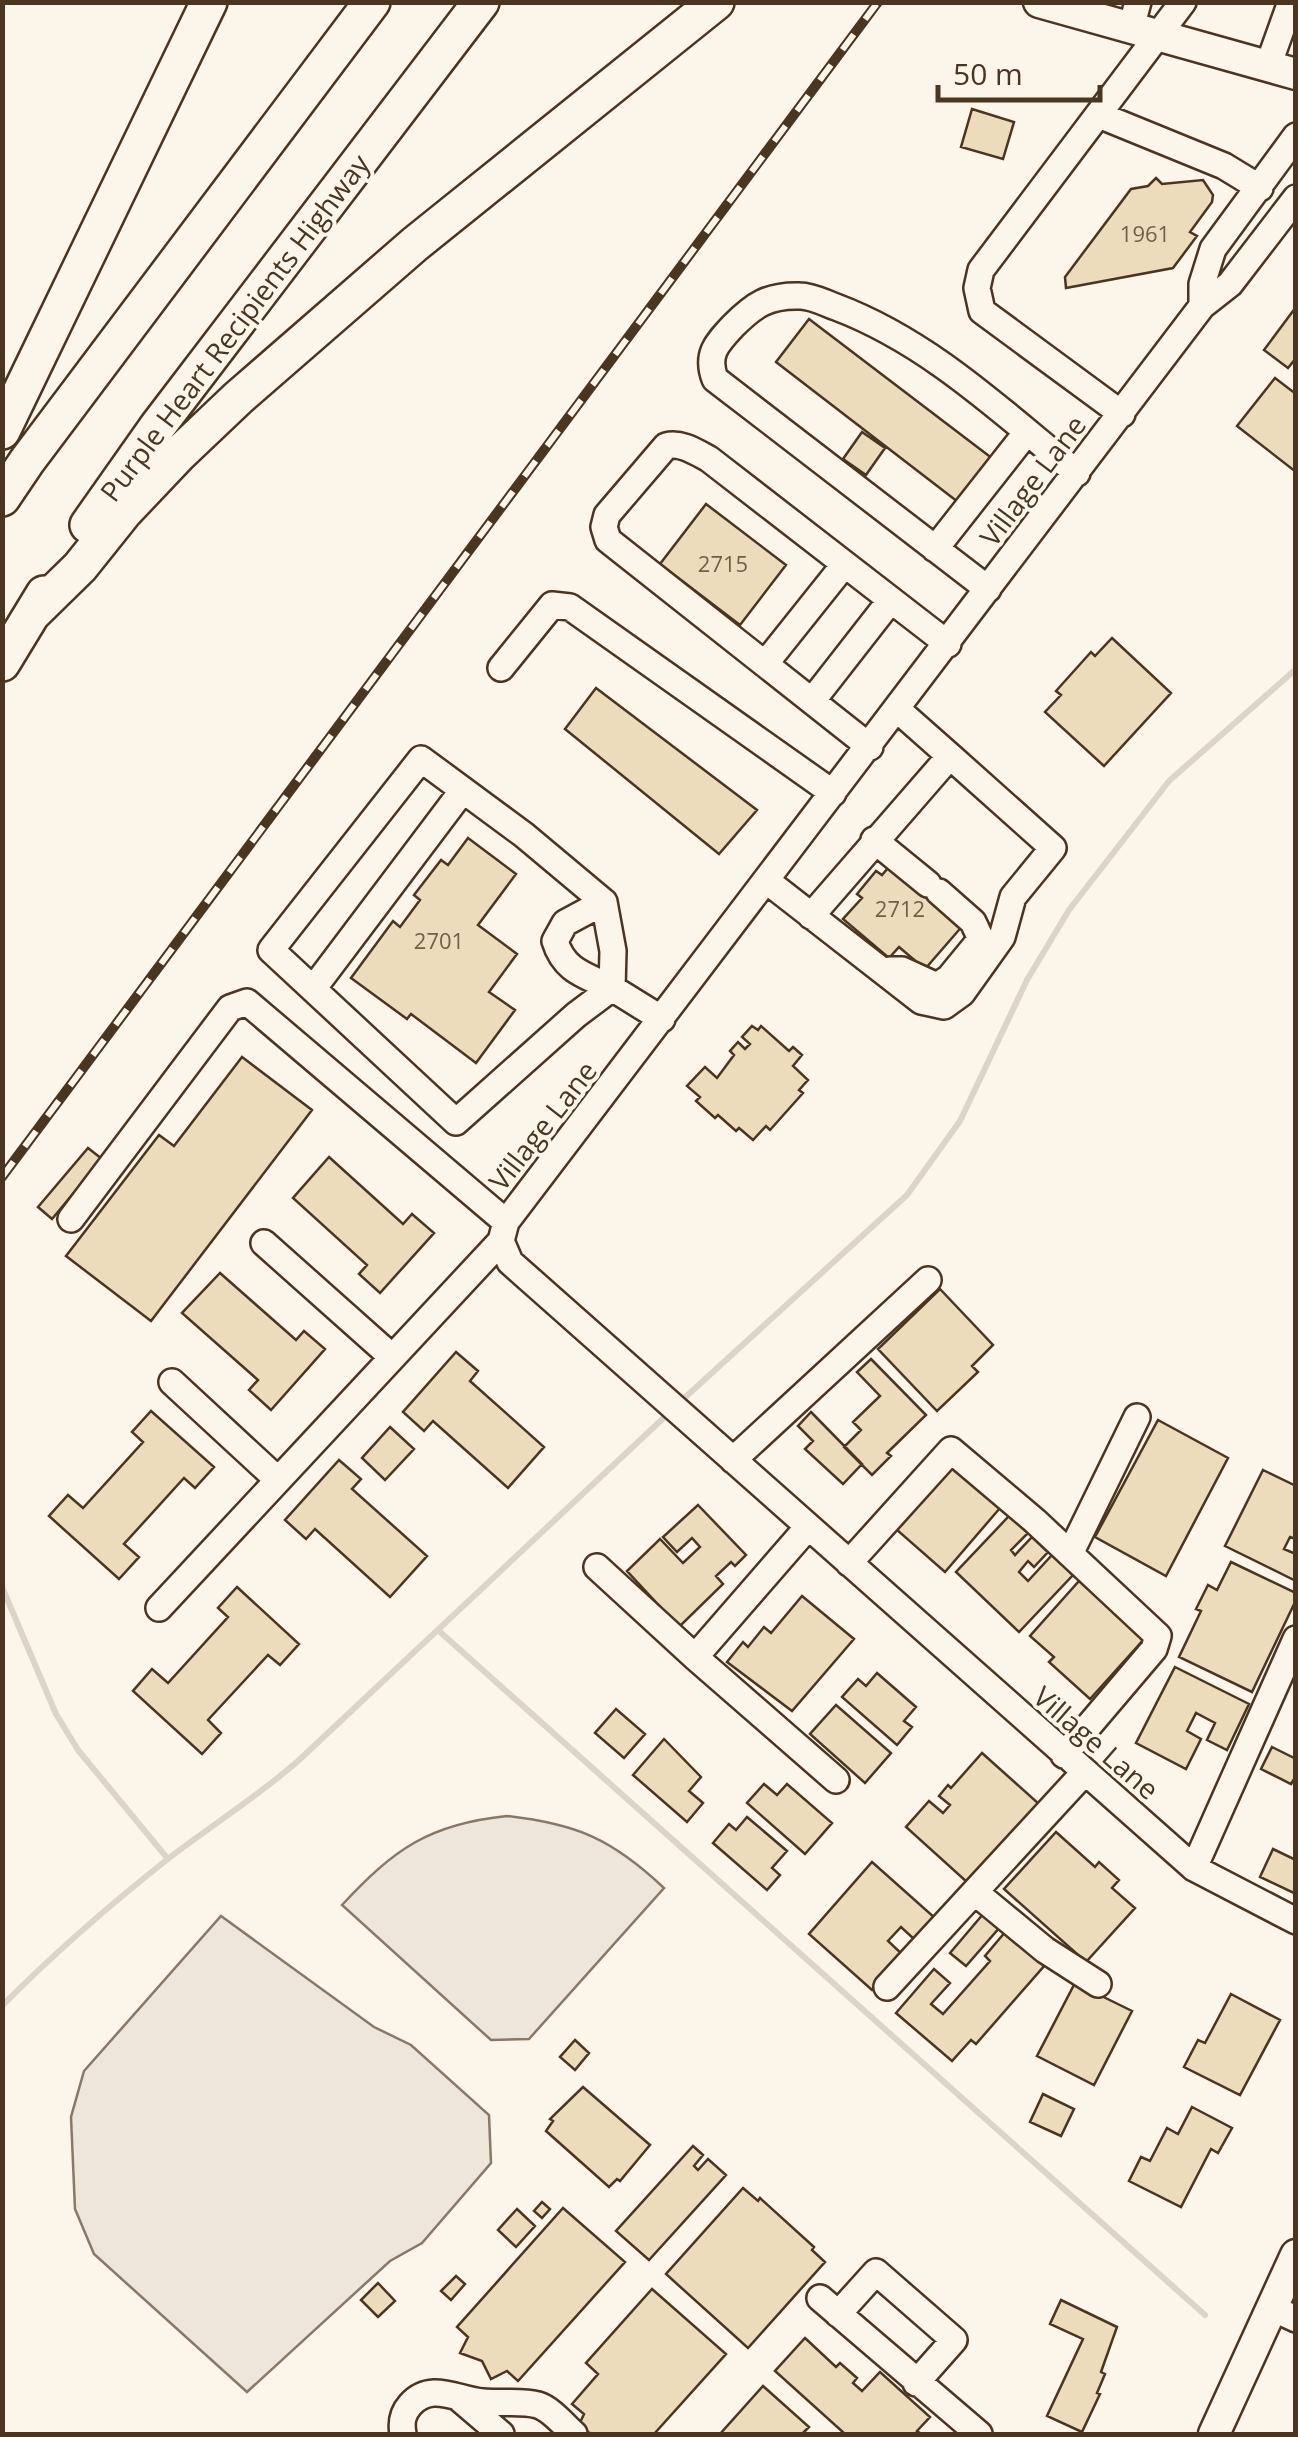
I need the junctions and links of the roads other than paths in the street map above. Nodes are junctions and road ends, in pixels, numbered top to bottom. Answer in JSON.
{"nodes":[{"id":1,"x":207,"y":2,"type":"edge"},
{"id":2,"x":372,"y":2,"type":"edge"},
{"id":3,"x":716,"y":2,"type":"edge"},
{"id":4,"x":1039,"y":2,"type":"edge"},
{"id":5,"x":1183,"y":2,"type":"edge"},
{"id":6,"x":1291,"y":2,"type":"edge"},
{"id":7,"x":481,"y":3,"type":"edge"},
{"id":8,"x":1143,"y":22,"type":"edge"},
{"id":9,"x":1282,"y":70,"type":"edge"},
{"id":10,"x":1099,"y":115,"type":"junction"},
{"id":11,"x":1296,"y":136,"type":"edge"},
{"id":12,"x":1260,"y":188,"type":"junction"},
{"id":13,"x":1296,"y":198,"type":"edge"},
{"id":14,"x":1202,"y":306,"type":"junction"},
{"id":15,"x":1122,"y":414,"type":"junction"},
{"id":16,"x":2,"y":431,"type":"edge"},
{"id":17,"x":1026,"y":432,"type":"junction"},
{"id":18,"x":1077,"y":473,"type":"junction"},
{"id":19,"x":2,"y":498,"type":"edge"},
{"id":20,"x":935,"y":549,"type":"junction"},
{"id":21,"x":844,"y":565,"type":"junction"},
{"id":22,"x":988,"y":589,"type":"junction"},
{"id":23,"x":890,"y":601,"type":"junction"},
{"id":24,"x":33,"y":613,"type":"junction"},
{"id":25,"x":948,"y":644,"type":"junction"},
{"id":26,"x":2,"y":662,"type":"edge"},
{"id":27,"x":765,"y":664,"type":"junction"},
{"id":28,"x":502,"y":668,"type":"dead end"},
{"id":29,"x":812,"y":701,"type":"junction"},
{"id":30,"x":898,"y":710,"type":"junction"},
{"id":31,"x":870,"y":747,"type":"junction"},
{"id":32,"x":950,"y":756,"type":"junction"},
{"id":33,"x":463,"y":790,"type":"junction"},
{"id":34,"x":833,"y":793,"type":"junction"},
{"id":35,"x":874,"y":840,"type":"junction"},
{"id":36,"x":767,"y":881,"type":"junction"},
{"id":37,"x":604,"y":902,"type":"junction"},
{"id":38,"x":811,"y":916,"type":"junction"},
{"id":39,"x":880,"y":970,"type":"junction"},
{"id":40,"x":612,"y":988,"type":"junction"},
{"id":41,"x":313,"y":989,"type":"junction"},
{"id":42,"x":662,"y":1019,"type":"junction"},
{"id":43,"x":70,"y":1220,"type":"dead end"},
{"id":44,"x":503,"y":1232,"type":"junction"},
{"id":45,"x":264,"y":1242,"type":"dead end"},
{"id":46,"x":928,"y":1280,"type":"dead end"},
{"id":47,"x":392,"y":1357,"type":"junction"},
{"id":48,"x":172,"y":1382,"type":"dead end"},
{"id":49,"x":1137,"y":1417,"type":"dead end"},
{"id":50,"x":733,"y":1460,"type":"junction"},
{"id":51,"x":278,"y":1480,"type":"junction"},
{"id":52,"x":808,"y":1527,"type":"junction"},
{"id":53,"x":1070,"y":1554,"type":"junction"},
{"id":54,"x":849,"y":1563,"type":"junction"},
{"id":55,"x":597,"y":1567,"type":"dead end"},
{"id":56,"x":160,"y":1608,"type":"dead end"},
{"id":57,"x":1296,"y":1639,"type":"edge"},
{"id":58,"x":694,"y":1657,"type":"junction"},
{"id":59,"x":1064,"y":1755,"type":"junction"},
{"id":60,"x":1084,"y":1774,"type":"junction"},
{"id":61,"x":836,"y":1780,"type":"dead end"},
{"id":62,"x":1194,"y":1868,"type":"junction"},
{"id":63,"x":976,"y":1893,"type":"junction"},
{"id":64,"x":1296,"y":1921,"type":"edge"},
{"id":65,"x":1098,"y":1984,"type":"dead end"},
{"id":66,"x":888,"y":1987,"type":"dead end"},
{"id":67,"x":1296,"y":2256,"type":"edge"},
{"id":68,"x":1284,"y":2314,"type":"edge"},
{"id":69,"x":916,"y":2382,"type":"junction"},
{"id":70,"x":460,"y":2398,"type":"junction"},
{"id":71,"x":403,"y":2434,"type":"edge"},
{"id":72,"x":500,"y":2434,"type":"edge"},
{"id":73,"x":574,"y":2434,"type":"edge"},
{"id":74,"x":978,"y":2434,"type":"edge"},
{"id":75,"x":1214,"y":2434,"type":"edge"}],
"edges":[{"from":1,"to":16,"type":"highway"},
{"from":2,"to":19,"type":"highway"},
{"from":3,"to":24,"type":"highway"},
{"from":4,"to":8,"type":"main road"},
{"from":5,"to":8,"type":"street"},
{"from":6,"to":9,"type":"street"},
{"from":7,"to":24,"type":"highway","name":"Purple Heart Recipients Highway"},
{"from":8,"to":9,"type":"main road"},
{"from":8,"to":10,"type":"street"},
{"from":10,"to":12,"type":"street"},
{"from":10,"to":15,"type":"street"},
{"from":11,"to":12,"type":"street","name":"Village Lane"},
{"from":12,"to":14,"type":"street","name":"Village Lane"},
{"from":13,"to":14,"type":"street","name":"Village Lane"},
{"from":14,"to":15,"type":"street","name":"Village Lane"},
{"from":15,"to":18,"type":"street","name":"Village Lane"},
{"from":17,"to":18,"type":"street"},
{"from":17,"to":20,"type":"street"},
{"from":17,"to":20,"type":"street"},
{"from":18,"to":22,"type":"street","name":"Village Lane"},
{"from":20,"to":22,"type":"street"},
{"from":21,"to":23,"type":"street"},
{"from":21,"to":27,"type":"street"},
{"from":21,"to":27,"type":"street"},
{"from":22,"to":25,"type":"street","name":"Village Lane"},
{"from":23,"to":25,"type":"street"},
{"from":23,"to":29,"type":"street"},
{"from":24,"to":26,"type":"highway","name":"Purple Heart Recipients Highway"},
{"from":25,"to":30,"type":"street","name":"Village Lane"},
{"from":27,"to":29,"type":"street"},
{"from":28,"to":34,"type":"street"},
{"from":29,"to":31,"type":"street"},
{"from":30,"to":31,"type":"street","name":"Village Lane"},
{"from":30,"to":32,"type":"street"},
{"from":31,"to":34,"type":"street","name":"Village Lane"},
{"from":32,"to":35,"type":"street"},
{"from":32,"to":39,"type":"street"},
{"from":33,"to":37,"type":"street"},
{"from":33,"to":41,"type":"street"},
{"from":33,"to":41,"type":"street"},
{"from":34,"to":36,"type":"street","name":"Village Lane"},
{"from":35,"to":38,"type":"street"},
{"from":35,"to":39,"type":"street"},
{"from":36,"to":38,"type":"street"},
{"from":36,"to":42,"type":"street","name":"Village Lane"},
{"from":37,"to":40,"type":"street"},
{"from":37,"to":40,"type":"street"},
{"from":38,"to":39,"type":"street"},
{"from":40,"to":41,"type":"street"},
{"from":40,"to":42,"type":"street"},
{"from":42,"to":44,"type":"street","name":"Village Lane"},
{"from":43,"to":44,"type":"street"},
{"from":44,"to":47,"type":"street"},
{"from":44,"to":50,"type":"street","name":"Village Lane"},
{"from":45,"to":47,"type":"street"},
{"from":46,"to":50,"type":"street"},
{"from":47,"to":51,"type":"street"},
{"from":48,"to":51,"type":"street"},
{"from":49,"to":53,"type":"street"},
{"from":50,"to":52,"type":"street","name":"Village Lane"},
{"from":51,"to":56,"type":"street"},
{"from":52,"to":54,"type":"street","name":"Village Lane"},
{"from":52,"to":58,"type":"street"},
{"from":53,"to":54,"type":"street"},
{"from":53,"to":59,"type":"street"},
{"from":54,"to":59,"type":"street","name":"Village Lane"},
{"from":55,"to":58,"type":"street"},
{"from":57,"to":62,"type":"street"},
{"from":58,"to":61,"type":"street"},
{"from":59,"to":60,"type":"street","name":"Village Lane"},
{"from":60,"to":62,"type":"street","name":"Village Lane"},
{"from":60,"to":63,"type":"street"},
{"from":62,"to":64,"type":"street","name":"Village Lane"},
{"from":63,"to":65,"type":"street"},
{"from":63,"to":66,"type":"street"},
{"from":67,"to":68,"type":"main road"},
{"from":68,"to":75,"type":"main road"},
{"from":69,"to":69,"type":"street"},
{"from":69,"to":74,"type":"street"},
{"from":70,"to":71,"type":"street"},
{"from":70,"to":72,"type":"street"},
{"from":70,"to":73,"type":"street"}]}
